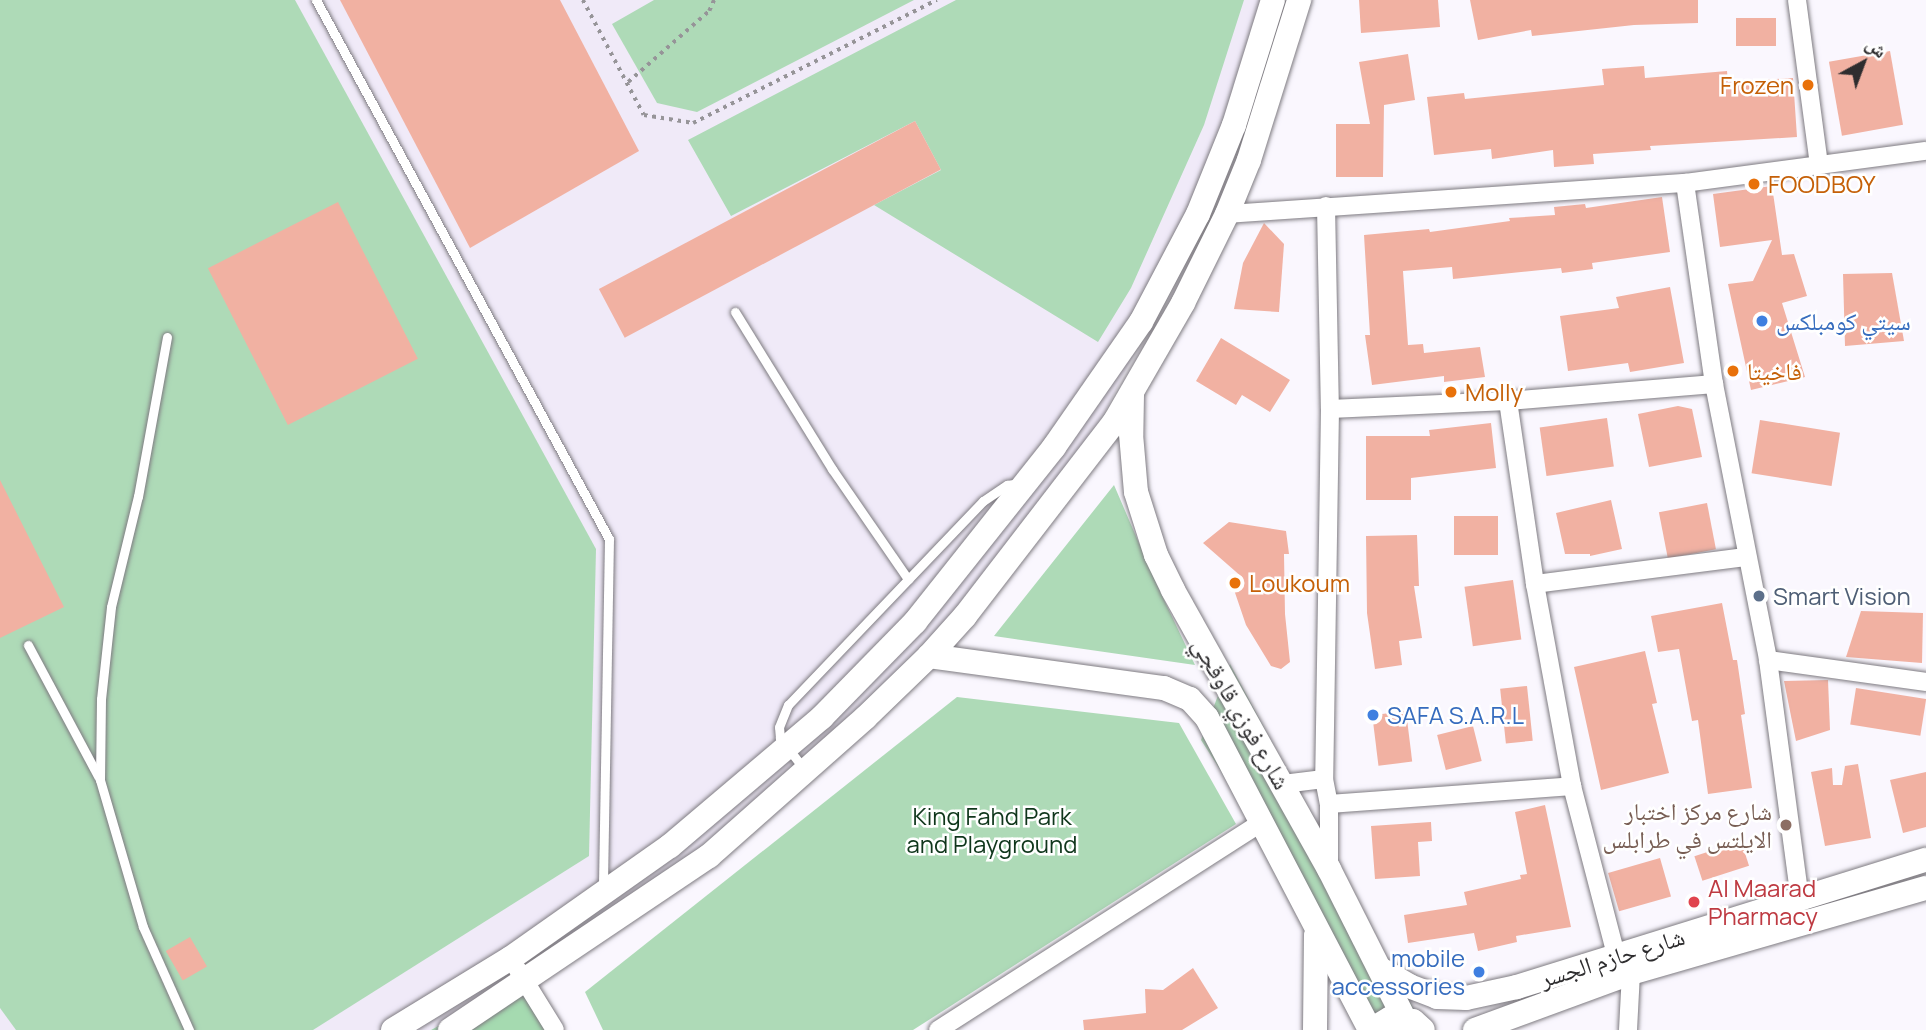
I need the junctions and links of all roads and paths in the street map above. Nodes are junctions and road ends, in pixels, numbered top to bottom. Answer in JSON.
{"nodes":[{"id":1,"x":316,"y":0,"type":"edge"},
{"id":2,"x":583,"y":0,"type":"edge"},
{"id":3,"x":714,"y":0,"type":"edge"},
{"id":4,"x":937,"y":0,"type":"edge"},
{"id":5,"x":1273,"y":0,"type":"edge"},
{"id":6,"x":1299,"y":0,"type":"edge"},
{"id":7,"x":1797,"y":0,"type":"edge"},
{"id":8,"x":627,"y":83,"type":"junction"},
{"id":9,"x":1926,"y":151,"type":"edge"},
{"id":10,"x":1819,"y":165,"type":"junction"},
{"id":11,"x":1685,"y":183,"type":"junction"},
{"id":12,"x":1326,"y":206,"type":"junction"},
{"id":13,"x":1227,"y":214,"type":"junction"},
{"id":14,"x":735,"y":312,"type":"dead end"},
{"id":15,"x":167,"y":337,"type":"dead end"},
{"id":16,"x":1714,"y":384,"type":"junction"},
{"id":17,"x":1132,"y":392,"type":"junction"},
{"id":18,"x":1508,"y":401,"type":"junction"},
{"id":19,"x":1330,"y":409,"type":"junction"},
{"id":20,"x":1027,"y":482,"type":"junction"},
{"id":21,"x":1746,"y":557,"type":"junction"},
{"id":22,"x":908,"y":579,"type":"junction"},
{"id":23,"x":1535,"y":584,"type":"junction"},
{"id":24,"x":28,"y":645,"type":"dead end"},
{"id":25,"x":929,"y":656,"type":"junction"},
{"id":26,"x":1768,"y":660,"type":"junction"},
{"id":27,"x":1926,"y":682,"type":"edge"},
{"id":28,"x":1230,"y":690,"type":"junction"},
{"id":29,"x":1201,"y":708,"type":"junction"},
{"id":30,"x":786,"y":750,"type":"junction"},
{"id":31,"x":807,"y":772,"type":"junction"},
{"id":32,"x":1324,"y":779,"type":"junction"},
{"id":33,"x":100,"y":780,"type":"junction"},
{"id":34,"x":1283,"y":784,"type":"junction"},
{"id":35,"x":1572,"y":786,"type":"junction"},
{"id":36,"x":1329,"y":804,"type":"junction"},
{"id":37,"x":1259,"y":824,"type":"junction"},
{"id":38,"x":1926,"y":860,"type":"edge"},
{"id":39,"x":1329,"y":869,"type":"junction"},
{"id":40,"x":1926,"y":888,"type":"edge"},
{"id":41,"x":603,"y":894,"type":"junction"},
{"id":42,"x":1800,"y":899,"type":"junction"},
{"id":43,"x":1316,"y":931,"type":"junction"},
{"id":44,"x":511,"y":958,"type":"junction"},
{"id":45,"x":1624,"y":964,"type":"junction"},
{"id":46,"x":1379,"y":968,"type":"junction"},
{"id":47,"x":525,"y":982,"type":"junction"},
{"id":48,"x":1414,"y":1024,"type":"edge"},
{"id":49,"x":189,"y":1030,"type":"edge"},
{"id":50,"x":393,"y":1030,"type":"edge"},
{"id":51,"x":450,"y":1030,"type":"edge"},
{"id":52,"x":555,"y":1030,"type":"edge"},
{"id":53,"x":938,"y":1030,"type":"edge"},
{"id":54,"x":1315,"y":1030,"type":"edge"},
{"id":55,"x":1370,"y":1030,"type":"edge"},
{"id":56,"x":1475,"y":1030,"type":"edge"},
{"id":57,"x":1628,"y":1030,"type":"edge"}],
"edges":[{"from":1,"to":41,"type":"lane"},
{"from":2,"to":8,"type":"path"},
{"from":3,"to":8,"type":"path"},
{"from":4,"to":8,"type":"path"},
{"from":5,"to":20,"type":"street"},
{"from":6,"to":13,"type":"street"},
{"from":7,"to":10,"type":"street"},
{"from":9,"to":10,"type":"street"},
{"from":10,"to":11,"type":"street"},
{"from":11,"to":12,"type":"street"},
{"from":11,"to":16,"type":"street"},
{"from":12,"to":13,"type":"street"},
{"from":12,"to":19,"type":"street"},
{"from":13,"to":17,"type":"street"},
{"from":14,"to":22,"type":"lane"},
{"from":15,"to":33,"type":"lane"},
{"from":16,"to":18,"type":"street"},
{"from":16,"to":21,"type":"street"},
{"from":17,"to":25,"type":"street"},
{"from":17,"to":28,"type":"street","name":"شارع فوزي قاوقجي"},
{"from":18,"to":19,"type":"street"},
{"from":18,"to":23,"type":"street"},
{"from":19,"to":32,"type":"street"},
{"from":20,"to":22,"type":"lane"},
{"from":20,"to":30,"type":"street"},
{"from":21,"to":23,"type":"street"},
{"from":21,"to":26,"type":"street"},
{"from":22,"to":30,"type":"lane"},
{"from":23,"to":35,"type":"street"},
{"from":24,"to":33,"type":"lane"},
{"from":25,"to":29,"type":"street","name":"شارع فوزي قاوقجي"},
{"from":25,"to":31,"type":"street"},
{"from":26,"to":27,"type":"street"},
{"from":26,"to":42,"type":"street"},
{"from":28,"to":29,"type":"street"},
{"from":28,"to":34,"type":"street","name":"شارع فوزي قاوقجي"},
{"from":29,"to":37,"type":"street","name":"شارع فوزي قاوقجي"},
{"from":30,"to":31,"type":"lane"},
{"from":30,"to":41,"type":"street"},
{"from":31,"to":47,"type":"street"},
{"from":32,"to":34,"type":"street"},
{"from":32,"to":36,"type":"street"},
{"from":33,"to":49,"type":"lane"},
{"from":34,"to":39,"type":"street","name":"شارع فوزي قاوقجي"},
{"from":35,"to":36,"type":"street"},
{"from":35,"to":45,"type":"street"},
{"from":36,"to":39,"type":"street"},
{"from":37,"to":43,"type":"street","name":"شارع فوزي قاوقجي"},
{"from":37,"to":53,"type":"street"},
{"from":38,"to":42,"type":"street","name":"شارع حازم الجسر"},
{"from":39,"to":46,"type":"street","name":"شارع فوزي قاوقجي"},
{"from":40,"to":45,"type":"street","name":"شارع حازم الجسر"},
{"from":41,"to":44,"type":"street"},
{"from":42,"to":45,"type":"street","name":"شارع حازم الجسر"},
{"from":43,"to":54,"type":"street"},
{"from":43,"to":55,"type":"street","name":"شارع فوزي قاوقجي"},
{"from":44,"to":47,"type":"street"},
{"from":44,"to":50,"type":"street"},
{"from":45,"to":46,"type":"street","name":"شارع حازم الجسر"},
{"from":45,"to":56,"type":"street","name":"شارع حازم الجسر"},
{"from":45,"to":57,"type":"street"},
{"from":46,"to":48,"type":"street","name":"شارع فوزي قاوقجي"},
{"from":47,"to":51,"type":"street"},
{"from":47,"to":52,"type":"street"},
{"from":48,"to":55,"type":"street"}]}
